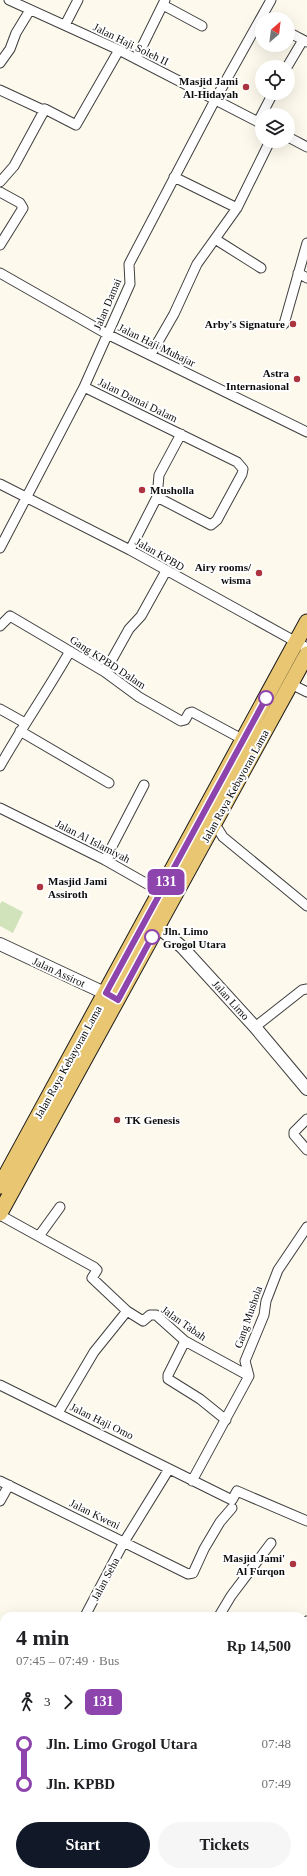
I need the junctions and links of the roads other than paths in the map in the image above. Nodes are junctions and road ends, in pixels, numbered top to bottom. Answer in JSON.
{"nodes":[{"id":1,"x":9,"y":0,"type":"edge"},
{"id":2,"x":78,"y":0,"type":"edge"},
{"id":3,"x":271,"y":0,"type":"edge"},
{"id":4,"x":164,"y":2,"type":"edge"},
{"id":5,"x":30,"y":10,"type":"junction"},
{"id":6,"x":265,"y":12,"type":"edge"},
{"id":7,"x":65,"y":25,"type":"junction"},
{"id":8,"x":202,"y":26,"type":"dead end"},
{"id":9,"x":255,"y":31,"type":"edge"},
{"id":10,"x":295,"y":36,"type":"edge"},
{"id":11,"x":305,"y":41,"type":"edge"},
{"id":12,"x":119,"y":50,"type":"junction"},
{"id":13,"x":136,"y":59,"type":"junction"},
{"id":14,"x":292,"y":60,"type":"edge"},
{"id":15,"x":0,"y":63,"type":"edge"},
{"id":16,"x":0,"y":90,"type":"edge"},
{"id":17,"x":215,"y":100,"type":"junction"},
{"id":18,"x":45,"y":109,"type":"junction"},
{"id":19,"x":255,"y":120,"type":"edge"},
{"id":20,"x":295,"y":141,"type":"edge"},
{"id":21,"x":307,"y":147,"type":"edge"},
{"id":22,"x":267,"y":148,"type":"edge"},
{"id":23,"x":174,"y":177,"type":"junction"},
{"id":24,"x":0,"y":182,"type":"edge"},
{"id":25,"x":0,"y":192,"type":"edge"},
{"id":26,"x":237,"y":208,"type":"junction"},
{"id":27,"x":215,"y":239,"type":"junction"},
{"id":28,"x":307,"y":243,"type":"edge"},
{"id":29,"x":0,"y":246,"type":"edge"},
{"id":30,"x":260,"y":268,"type":"dead end"},
{"id":31,"x":298,"y":272,"type":"junction"},
{"id":32,"x":0,"y":273,"type":"edge"},
{"id":33,"x":307,"y":278,"type":"edge"},
{"id":34,"x":284,"y":324,"type":"dead end"},
{"id":35,"x":107,"y":334,"type":"junction"},
{"id":36,"x":151,"y":354,"type":"junction"},
{"id":37,"x":84,"y":387,"type":"junction"},
{"id":38,"x":307,"y":432,"type":"edge"},
{"id":39,"x":180,"y":434,"type":"junction"},
{"id":40,"x":0,"y":484,"type":"edge"},
{"id":41,"x":26,"y":497,"type":"junction"},
{"id":42,"x":157,"y":497,"type":"junction"},
{"id":43,"x":0,"y":548,"type":"edge"},
{"id":44,"x":130,"y":550,"type":"junction"},
{"id":45,"x":166,"y":571,"type":"junction"},
{"id":46,"x":307,"y":622,"type":"edge"},
{"id":47,"x":0,"y":626,"type":"edge"},
{"id":48,"x":302,"y":645,"type":"edge"},
{"id":49,"x":70,"y":651,"type":"junction"},
{"id":50,"x":307,"y":654,"type":"edge"},
{"id":51,"x":105,"y":672,"type":"junction"},
{"id":52,"x":291,"y":684,"type":"junction"},
{"id":53,"x":307,"y":692,"type":"edge"},
{"id":54,"x":0,"y":709,"type":"edge"},
{"id":55,"x":23,"y":727,"type":"junction"},
{"id":56,"x":242,"y":739,"type":"junction"},
{"id":57,"x":0,"y":766,"type":"edge"},
{"id":58,"x":109,"y":783,"type":"dead end"},
{"id":59,"x":144,"y":785,"type":"dead end"},
{"id":60,"x":0,"y":808,"type":"edge"},
{"id":61,"x":200,"y":818,"type":"junction"},
{"id":62,"x":213,"y":826,"type":"junction"},
{"id":63,"x":105,"y":860,"type":"junction"},
{"id":64,"x":167,"y":895,"type":"junction"},
{"id":65,"x":307,"y":906,"type":"edge"},
{"id":66,"x":152,"y":922,"type":"junction"},
{"id":67,"x":0,"y":944,"type":"edge"},
{"id":68,"x":307,"y":989,"type":"edge"},
{"id":69,"x":112,"y":996,"type":"junction"},
{"id":70,"x":255,"y":1027,"type":"junction"},
{"id":71,"x":307,"y":1089,"type":"edge"},
{"id":72,"x":307,"y":1119,"type":"edge"},
{"id":73,"x":307,"y":1150,"type":"edge"},
{"id":74,"x":16,"y":1169,"type":"junction"},
{"id":75,"x":0,"y":1186,"type":"edge"},
{"id":76,"x":60,"y":1207,"type":"dead end"},
{"id":77,"x":0,"y":1214,"type":"edge"},
{"id":78,"x":307,"y":1227,"type":"edge"},
{"id":79,"x":39,"y":1236,"type":"junction"},
{"id":80,"x":126,"y":1312,"type":"junction"},
{"id":81,"x":185,"y":1341,"type":"junction"},
{"id":82,"x":249,"y":1376,"type":"junction"},
{"id":83,"x":0,"y":1384,"type":"edge"},
{"id":84,"x":58,"y":1413,"type":"junction"},
{"id":85,"x":226,"y":1420,"type":"junction"},
{"id":86,"x":169,"y":1469,"type":"junction"},
{"id":87,"x":0,"y":1481,"type":"edge"},
{"id":88,"x":192,"y":1481,"type":"junction"},
{"id":89,"x":9,"y":1485,"type":"junction"},
{"id":90,"x":0,"y":1501,"type":"edge"},
{"id":91,"x":232,"y":1508,"type":"dead end"},
{"id":92,"x":307,"y":1521,"type":"edge"},
{"id":93,"x":124,"y":1542,"type":"junction"},
{"id":94,"x":270,"y":1543,"type":"dead end"},
{"id":95,"x":87,"y":1612,"type":"edge"},
{"id":96,"x":221,"y":1612,"type":"edge"}],
"edges":[{"from":1,"to":5,"type":"street","name":"Jalan Haji Soleh II"},
{"from":2,"to":7,"type":"street"},
{"from":3,"to":6,"type":"street","name":"Jalan Damai"},
{"from":4,"to":8,"type":"street"},
{"from":4,"to":13,"type":"street"},
{"from":5,"to":7,"type":"street","name":"Jalan Haji Soleh II"},
{"from":5,"to":15,"type":"street"},
{"from":7,"to":12,"type":"street","name":"Jalan Haji Soleh II"},
{"from":9,"to":17,"type":"street","name":"Jalan Damai"},
{"from":10,"to":11,"type":"street"},
{"from":11,"to":14,"type":"street"},
{"from":12,"to":13,"type":"street","name":"Jalan Haji Soleh II"},
{"from":12,"to":18,"type":"street"},
{"from":13,"to":17,"type":"street","name":"Jalan Haji Soleh II"},
{"from":16,"to":18,"type":"street"},
{"from":17,"to":19,"type":"street","name":"Jalan Haji Soleh II"},
{"from":17,"to":23,"type":"street","name":"Jalan Damai"},
{"from":18,"to":24,"type":"street"},
{"from":20,"to":21,"type":"street"},
{"from":22,"to":26,"type":"street"},
{"from":23,"to":26,"type":"street"},
{"from":23,"to":35,"type":"street","name":"Jalan Damai"},
{"from":25,"to":29,"type":"street"},
{"from":26,"to":27,"type":"street"},
{"from":27,"to":30,"type":"street"},
{"from":27,"to":36,"type":"street"},
{"from":28,"to":31,"type":"street"},
{"from":31,"to":33,"type":"street"},
{"from":31,"to":34,"type":"street"},
{"from":32,"to":35,"type":"street","name":"Jalan Haji Muhajar"},
{"from":35,"to":36,"type":"street","name":"Jalan Haji Muhajar"},
{"from":35,"to":37,"type":"street","name":"Jalan Damai"},
{"from":36,"to":38,"type":"street","name":"Jalan Haji Muhajar"},
{"from":37,"to":39,"type":"street","name":"Jalan Damai Dalam"},
{"from":37,"to":41,"type":"street","name":"Jalan Damai"},
{"from":39,"to":42,"type":"street","name":"Jalan Damai Dalam"},
{"from":39,"to":42,"type":"street","name":"Jalan Damai Dalam"},
{"from":40,"to":41,"type":"street","name":"Jalan KPBD"},
{"from":41,"to":43,"type":"street"},
{"from":41,"to":44,"type":"street","name":"Jalan KPBD"},
{"from":42,"to":44,"type":"street","name":"Jalan Damai Dalam"},
{"from":44,"to":45,"type":"street","name":"Jalan KPBD"},
{"from":45,"to":48,"type":"street","name":"Jalan KPBD"},
{"from":45,"to":51,"type":"street"},
{"from":46,"to":48,"type":"main road","name":"Jalan Raya Kebayoran Lama"},
{"from":47,"to":49,"type":"street","name":"Gang KPBD Dalam"},
{"from":48,"to":56,"type":"main road","name":"Jalan Raya Kebayoran Lama"},
{"from":49,"to":51,"type":"street","name":"Gang KPBD Dalam"},
{"from":49,"to":55,"type":"street"},
{"from":50,"to":52,"type":"main road","name":"Jalan Raya Kebayoran Lama"},
{"from":51,"to":56,"type":"street","name":"Gang KPBD Dalam"},
{"from":52,"to":53,"type":"street"},
{"from":52,"to":62,"type":"main road","name":"Jalan Raya Kebayoran Lama"},
{"from":54,"to":55,"type":"street"},
{"from":55,"to":57,"type":"street"},
{"from":55,"to":58,"type":"street"},
{"from":56,"to":61,"type":"main road","name":"Jalan Raya Kebayoran Lama"},
{"from":59,"to":63,"type":"street"},
{"from":60,"to":63,"type":"street","name":"Jalan Al Islamiyah"},
{"from":61,"to":62,"type":"street"},
{"from":61,"to":64,"type":"main road","name":"Jalan Raya Kebayoran Lama"},
{"from":62,"to":64,"type":"main road","name":"Jalan Raya Kebayoran Lama"},
{"from":62,"to":65,"type":"street"},
{"from":63,"to":64,"type":"street","name":"Jalan Al Islamiyah"},
{"from":64,"to":66,"type":"main road","name":"Jalan Raya Kebayoran Lama"},
{"from":66,"to":69,"type":"main road","name":"Jalan Raya Kebayoran Lama"},
{"from":66,"to":70,"type":"street","name":"Jalan Limo"},
{"from":67,"to":69,"type":"street","name":"Jalan Assirot"},
{"from":68,"to":70,"type":"street"},
{"from":69,"to":74,"type":"main road","name":"Jalan Raya Kebayoran Lama"},
{"from":70,"to":71,"type":"street","name":"Jalan Limo"},
{"from":72,"to":73,"type":"street"},
{"from":74,"to":75,"type":"main road","name":"Jalan Raya Kebayoran Lama"},
{"from":74,"to":77,"type":"main road","name":"Jalan Raya Kebayoran Lama"},
{"from":76,"to":79,"type":"street"},
{"from":77,"to":79,"type":"street","name":"Jalan Tabah"},
{"from":78,"to":82,"type":"street","name":"Gang Mushola"},
{"from":79,"to":80,"type":"street","name":"Jalan Tabah"},
{"from":80,"to":81,"type":"street","name":"Jalan Tabah"},
{"from":80,"to":84,"type":"street"},
{"from":81,"to":82,"type":"street","name":"Jalan Tabah"},
{"from":81,"to":85,"type":"street"},
{"from":82,"to":85,"type":"street"},
{"from":83,"to":84,"type":"street","name":"Jalan Haji Omo"},
{"from":84,"to":86,"type":"street","name":"Jalan Haji Omo"},
{"from":85,"to":88,"type":"street"},
{"from":86,"to":88,"type":"street","name":"Jalan Haji Omo"},
{"from":86,"to":93,"type":"street","name":"Jalan Kweni"},
{"from":87,"to":89,"type":"street","name":"Jalan Kweni"},
{"from":88,"to":92,"type":"street","name":"Jalan Haji Omo"},
{"from":89,"to":90,"type":"street"},
{"from":89,"to":93,"type":"street","name":"Jalan Kweni"},
{"from":91,"to":93,"type":"street"},
{"from":93,"to":95,"type":"street","name":"Jalan Seha"},
{"from":94,"to":96,"type":"street"}]}
